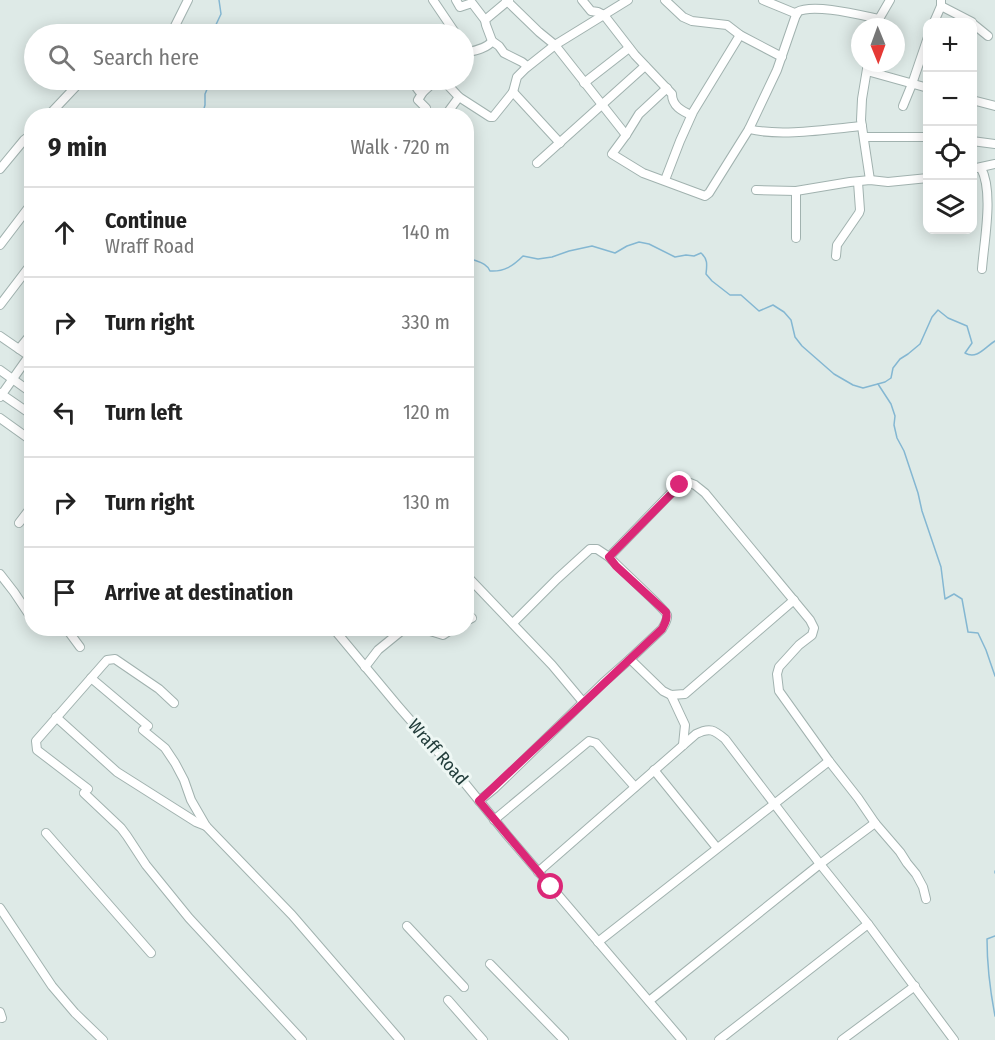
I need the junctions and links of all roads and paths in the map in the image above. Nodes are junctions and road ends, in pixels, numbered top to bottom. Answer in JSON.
{"nodes":[{"id":1,"x":188,"y":0,"type":"edge"},
{"id":2,"x":434,"y":0,"type":"edge"},
{"id":3,"x":456,"y":0,"type":"edge"},
{"id":4,"x":508,"y":0,"type":"edge"},
{"id":5,"x":582,"y":0,"type":"edge"},
{"id":6,"x":628,"y":0,"type":"edge"},
{"id":7,"x":665,"y":0,"type":"edge"},
{"id":8,"x":763,"y":0,"type":"edge"},
{"id":9,"x":890,"y":0,"type":"edge"},
{"id":10,"x":941,"y":3,"type":"edge"},
{"id":11,"x":797,"y":14,"type":"junction"},
{"id":12,"x":604,"y":15,"type":"junction"},
{"id":13,"x":857,"y":18,"type":"edge"},
{"id":14,"x":881,"y":18,"type":"edge"},
{"id":15,"x":935,"y":18,"type":"edge"},
{"id":16,"x":964,"y":18,"type":"edge"},
{"id":17,"x":486,"y":20,"type":"junction"},
{"id":18,"x":176,"y":24,"type":"edge"},
{"id":19,"x":450,"y":24,"type":"edge"},
{"id":20,"x":977,"y":27,"type":"edge"},
{"id":21,"x":740,"y":35,"type":"junction"},
{"id":22,"x":988,"y":36,"type":"dead end"},
{"id":23,"x":492,"y":41,"type":"junction"},
{"id":24,"x":555,"y":45,"type":"junction"},
{"id":25,"x":629,"y":48,"type":"junction"},
{"id":26,"x":474,"y":50,"type":"edge"},
{"id":27,"x":923,"y":50,"type":"edge"},
{"id":28,"x":782,"y":57,"type":"junction"},
{"id":29,"x":527,"y":66,"type":"junction"},
{"id":30,"x":645,"y":66,"type":"junction"},
{"id":31,"x":867,"y":72,"type":"edge"},
{"id":32,"x":881,"y":72,"type":"edge"},
{"id":33,"x":584,"y":83,"type":"junction"},
{"id":34,"x":912,"y":84,"type":"junction"},
{"id":35,"x":923,"y":87,"type":"edge"},
{"id":36,"x":667,"y":88,"type":"junction"},
{"id":37,"x":73,"y":90,"type":"edge"},
{"id":38,"x":418,"y":90,"type":"edge"},
{"id":39,"x":426,"y":90,"type":"edge"},
{"id":40,"x":452,"y":90,"type":"edge"},
{"id":41,"x":513,"y":92,"type":"junction"},
{"id":42,"x":423,"y":93,"type":"junction"},
{"id":43,"x":459,"y":97,"type":"junction"},
{"id":44,"x":977,"y":101,"type":"edge"},
{"id":45,"x":602,"y":104,"type":"junction"},
{"id":46,"x":903,"y":106,"type":"dead end"},
{"id":47,"x":995,"y":106,"type":"edge"},
{"id":48,"x":56,"y":108,"type":"edge"},
{"id":49,"x":426,"y":108,"type":"dead end"},
{"id":50,"x":451,"y":108,"type":"edge"},
{"id":51,"x":692,"y":115,"type":"junction"},
{"id":52,"x":862,"y":126,"type":"junction"},
{"id":53,"x":749,"y":129,"type":"junction"},
{"id":54,"x":626,"y":135,"type":"junction"},
{"id":55,"x":864,"y":137,"type":"junction"},
{"id":56,"x":923,"y":137,"type":"edge"},
{"id":57,"x":24,"y":140,"type":"edge"},
{"id":58,"x":560,"y":142,"type":"junction"},
{"id":59,"x":977,"y":142,"type":"edge"},
{"id":60,"x":995,"y":144,"type":"edge"},
{"id":61,"x":537,"y":163,"type":"dead end"},
{"id":62,"x":995,"y":164,"type":"edge"},
{"id":63,"x":0,"y":169,"type":"edge"},
{"id":64,"x":977,"y":169,"type":"edge"},
{"id":65,"x":923,"y":178,"type":"edge"},
{"id":66,"x":665,"y":180,"type":"junction"},
{"id":67,"x":870,"y":180,"type":"junction"},
{"id":68,"x":858,"y":182,"type":"junction"},
{"id":69,"x":756,"y":190,"type":"dead end"},
{"id":70,"x":796,"y":191,"type":"junction"},
{"id":71,"x":24,"y":214,"type":"edge"},
{"id":72,"x":796,"y":238,"type":"dead end"},
{"id":73,"x":0,"y":245,"type":"edge"},
{"id":74,"x":836,"y":256,"type":"dead end"},
{"id":75,"x":982,"y":269,"type":"dead end"},
{"id":76,"x":24,"y":274,"type":"edge"},
{"id":77,"x":0,"y":305,"type":"edge"},
{"id":78,"x":0,"y":336,"type":"edge"},
{"id":79,"x":24,"y":343,"type":"edge"},
{"id":80,"x":19,"y":349,"type":"junction"},
{"id":81,"x":24,"y":353,"type":"edge"},
{"id":82,"x":24,"y":365,"type":"edge"},
{"id":83,"x":0,"y":370,"type":"edge"},
{"id":84,"x":13,"y":379,"type":"junction"},
{"id":85,"x":24,"y":387,"type":"edge"},
{"id":86,"x":1,"y":395,"type":"edge"},
{"id":87,"x":24,"y":410,"type":"edge"},
{"id":88,"x":0,"y":418,"type":"edge"},
{"id":89,"x":24,"y":435,"type":"edge"},
{"id":90,"x":24,"y":516,"type":"edge"},
{"id":91,"x":19,"y":523,"type":"dead end"},
{"id":92,"x":609,"y":557,"type":"junction"},
{"id":93,"x":0,"y":574,"type":"edge"},
{"id":94,"x":474,"y":583,"type":"edge"},
{"id":95,"x":794,"y":600,"type":"junction"},
{"id":96,"x":24,"y":607,"type":"edge"},
{"id":97,"x":513,"y":623,"type":"junction"},
{"id":98,"x":72,"y":636,"type":"edge"},
{"id":99,"x":340,"y":636,"type":"edge"},
{"id":100,"x":395,"y":636,"type":"edge"},
{"id":101,"x":80,"y":647,"type":"dead end"},
{"id":102,"x":630,"y":659,"type":"junction"},
{"id":103,"x":365,"y":667,"type":"junction"},
{"id":104,"x":91,"y":678,"type":"junction"},
{"id":105,"x":671,"y":695,"type":"junction"},
{"id":106,"x":681,"y":695,"type":"junction"},
{"id":107,"x":583,"y":702,"type":"junction"},
{"id":108,"x":174,"y":703,"type":"dead end"},
{"id":109,"x":676,"y":705,"type":"junction"},
{"id":110,"x":56,"y":717,"type":"junction"},
{"id":111,"x":683,"y":745,"type":"junction"},
{"id":112,"x":829,"y":760,"type":"junction"},
{"id":113,"x":654,"y":770,"type":"junction"},
{"id":114,"x":635,"y":787,"type":"junction"},
{"id":115,"x":479,"y":801,"type":"junction"},
{"id":116,"x":774,"y":803,"type":"junction"},
{"id":117,"x":494,"y":820,"type":"junction"},
{"id":118,"x":875,"y":823,"type":"junction"},
{"id":119,"x":207,"y":827,"type":"junction"},
{"id":120,"x":46,"y":833,"type":"dead end"},
{"id":121,"x":717,"y":848,"type":"junction"},
{"id":122,"x":820,"y":864,"type":"junction"},
{"id":123,"x":538,"y":872,"type":"junction"},
{"id":124,"x":926,"y":899,"type":"dead end"},
{"id":125,"x":0,"y":908,"type":"edge"},
{"id":126,"x":868,"y":924,"type":"junction"},
{"id":127,"x":407,"y":926,"type":"dead end"},
{"id":128,"x":598,"y":942,"type":"junction"},
{"id":129,"x":151,"y":953,"type":"dead end"},
{"id":130,"x":490,"y":964,"type":"dead end"},
{"id":131,"x":915,"y":986,"type":"junction"},
{"id":132,"x":464,"y":987,"type":"dead end"},
{"id":133,"x":448,"y":1000,"type":"dead end"},
{"id":134,"x":649,"y":1001,"type":"junction"},
{"id":135,"x":103,"y":1040,"type":"edge"},
{"id":136,"x":302,"y":1040,"type":"edge"},
{"id":137,"x":400,"y":1040,"type":"edge"},
{"id":138,"x":483,"y":1040,"type":"edge"},
{"id":139,"x":564,"y":1040,"type":"edge"},
{"id":140,"x":682,"y":1040,"type":"edge"},
{"id":141,"x":719,"y":1040,"type":"edge"},
{"id":142,"x":843,"y":1040,"type":"edge"},
{"id":143,"x":954,"y":1040,"type":"edge"}],
"edges":[{"from":1,"to":18,"type":"street"},
{"from":2,"to":19,"type":"street"},
{"from":3,"to":17,"type":"street"},
{"from":4,"to":17,"type":"street"},
{"from":4,"to":24,"type":"street"},
{"from":5,"to":12,"type":"street"},
{"from":6,"to":12,"type":"street"},
{"from":7,"to":21,"type":"street"},
{"from":8,"to":11,"type":"street"},
{"from":9,"to":14,"type":"street"},
{"from":10,"to":15,"type":"street"},
{"from":10,"to":16,"type":"street"},
{"from":11,"to":13,"type":"street"},
{"from":11,"to":28,"type":"street"},
{"from":12,"to":24,"type":"street"},
{"from":12,"to":25,"type":"street"},
{"from":17,"to":23,"type":"street"},
{"from":20,"to":22,"type":"street"},
{"from":21,"to":28,"type":"street"},
{"from":21,"to":51,"type":"street"},
{"from":23,"to":26,"type":"street"},
{"from":23,"to":29,"type":"street"},
{"from":24,"to":29,"type":"street"},
{"from":24,"to":33,"type":"street"},
{"from":25,"to":30,"type":"street"},
{"from":25,"to":33,"type":"street"},
{"from":27,"to":34,"type":"street"},
{"from":28,"to":53,"type":"street"},
{"from":29,"to":41,"type":"street"},
{"from":30,"to":36,"type":"street"},
{"from":30,"to":45,"type":"street"},
{"from":31,"to":52,"type":"street"},
{"from":32,"to":34,"type":"street"},
{"from":33,"to":45,"type":"street"},
{"from":34,"to":35,"type":"street"},
{"from":34,"to":46,"type":"street"},
{"from":36,"to":51,"type":"street"},
{"from":36,"to":54,"type":"street"},
{"from":37,"to":48,"type":"street"},
{"from":38,"to":42,"type":"street"},
{"from":39,"to":42,"type":"street"},
{"from":40,"to":43,"type":"street"},
{"from":41,"to":43,"type":"street"},
{"from":41,"to":58,"type":"street"},
{"from":42,"to":49,"type":"street"},
{"from":43,"to":50,"type":"street"},
{"from":44,"to":47,"type":"street"},
{"from":45,"to":54,"type":"street"},
{"from":45,"to":58,"type":"street"},
{"from":51,"to":66,"type":"street"},
{"from":52,"to":53,"type":"street"},
{"from":52,"to":55,"type":"street"},
{"from":53,"to":66,"type":"street"},
{"from":54,"to":66,"type":"street"},
{"from":55,"to":56,"type":"street"},
{"from":55,"to":67,"type":"street"},
{"from":57,"to":63,"type":"street"},
{"from":58,"to":61,"type":"street"},
{"from":59,"to":60,"type":"street"},
{"from":62,"to":64,"type":"street"},
{"from":64,"to":75,"type":"street"},
{"from":65,"to":67,"type":"street"},
{"from":67,"to":68,"type":"street"},
{"from":68,"to":70,"type":"street"},
{"from":68,"to":74,"type":"street"},
{"from":69,"to":70,"type":"street"},
{"from":70,"to":72,"type":"street"},
{"from":71,"to":73,"type":"street"},
{"from":76,"to":77,"type":"street"},
{"from":78,"to":80,"type":"street"},
{"from":79,"to":80,"type":"street"},
{"from":80,"to":81,"type":"street"},
{"from":82,"to":84,"type":"street"},
{"from":83,"to":84,"type":"street"},
{"from":84,"to":85,"type":"street"},
{"from":84,"to":86,"type":"street"},
{"from":86,"to":87,"type":"street"},
{"from":88,"to":89,"type":"street"},
{"from":90,"to":91,"type":"street"},
{"from":92,"to":95,"type":"street"},
{"from":92,"to":97,"type":"street"},
{"from":92,"to":102,"type":"street"},
{"from":93,"to":96,"type":"street"},
{"from":94,"to":97,"type":"street"},
{"from":95,"to":106,"type":"street"},
{"from":95,"to":112,"type":"street"},
{"from":97,"to":107,"type":"street"},
{"from":98,"to":101,"type":"street"},
{"from":99,"to":103,"type":"street","name":"Wraff Road"},
{"from":100,"to":103,"type":"street"},
{"from":102,"to":105,"type":"street"},
{"from":102,"to":107,"type":"street"},
{"from":103,"to":115,"type":"street","name":"Wraff Road"},
{"from":104,"to":108,"type":"street"},
{"from":104,"to":110,"type":"street"},
{"from":104,"to":119,"type":"street"},
{"from":105,"to":106,"type":"street"},
{"from":105,"to":109,"type":"street"},
{"from":106,"to":109,"type":"street"},
{"from":107,"to":115,"type":"street"},
{"from":109,"to":111,"type":"street"},
{"from":110,"to":119,"type":"street"},
{"from":110,"to":136,"type":"street"},
{"from":111,"to":113,"type":"street"},
{"from":111,"to":116,"type":"street"},
{"from":112,"to":116,"type":"street"},
{"from":112,"to":118,"type":"street"},
{"from":113,"to":114,"type":"street"},
{"from":113,"to":121,"type":"street"},
{"from":114,"to":117,"type":"street"},
{"from":114,"to":123,"type":"street"},
{"from":115,"to":117,"type":"street","name":"Wraff Road"},
{"from":116,"to":121,"type":"street"},
{"from":116,"to":122,"type":"street"},
{"from":117,"to":123,"type":"street","name":"Wraff Road"},
{"from":118,"to":122,"type":"street"},
{"from":118,"to":124,"type":"street"},
{"from":119,"to":137,"type":"street"},
{"from":120,"to":129,"type":"street"},
{"from":121,"to":128,"type":"street"},
{"from":122,"to":126,"type":"street"},
{"from":122,"to":134,"type":"street"},
{"from":123,"to":128,"type":"street","name":"Wraff Road"},
{"from":125,"to":135,"type":"street"},
{"from":126,"to":131,"type":"street"},
{"from":126,"to":141,"type":"street"},
{"from":127,"to":132,"type":"street"},
{"from":128,"to":134,"type":"street","name":"Wraff Road"},
{"from":130,"to":139,"type":"street"},
{"from":131,"to":142,"type":"street"},
{"from":131,"to":143,"type":"street"},
{"from":133,"to":138,"type":"street"},
{"from":134,"to":140,"type":"street","name":"Wraff Road"}]}
